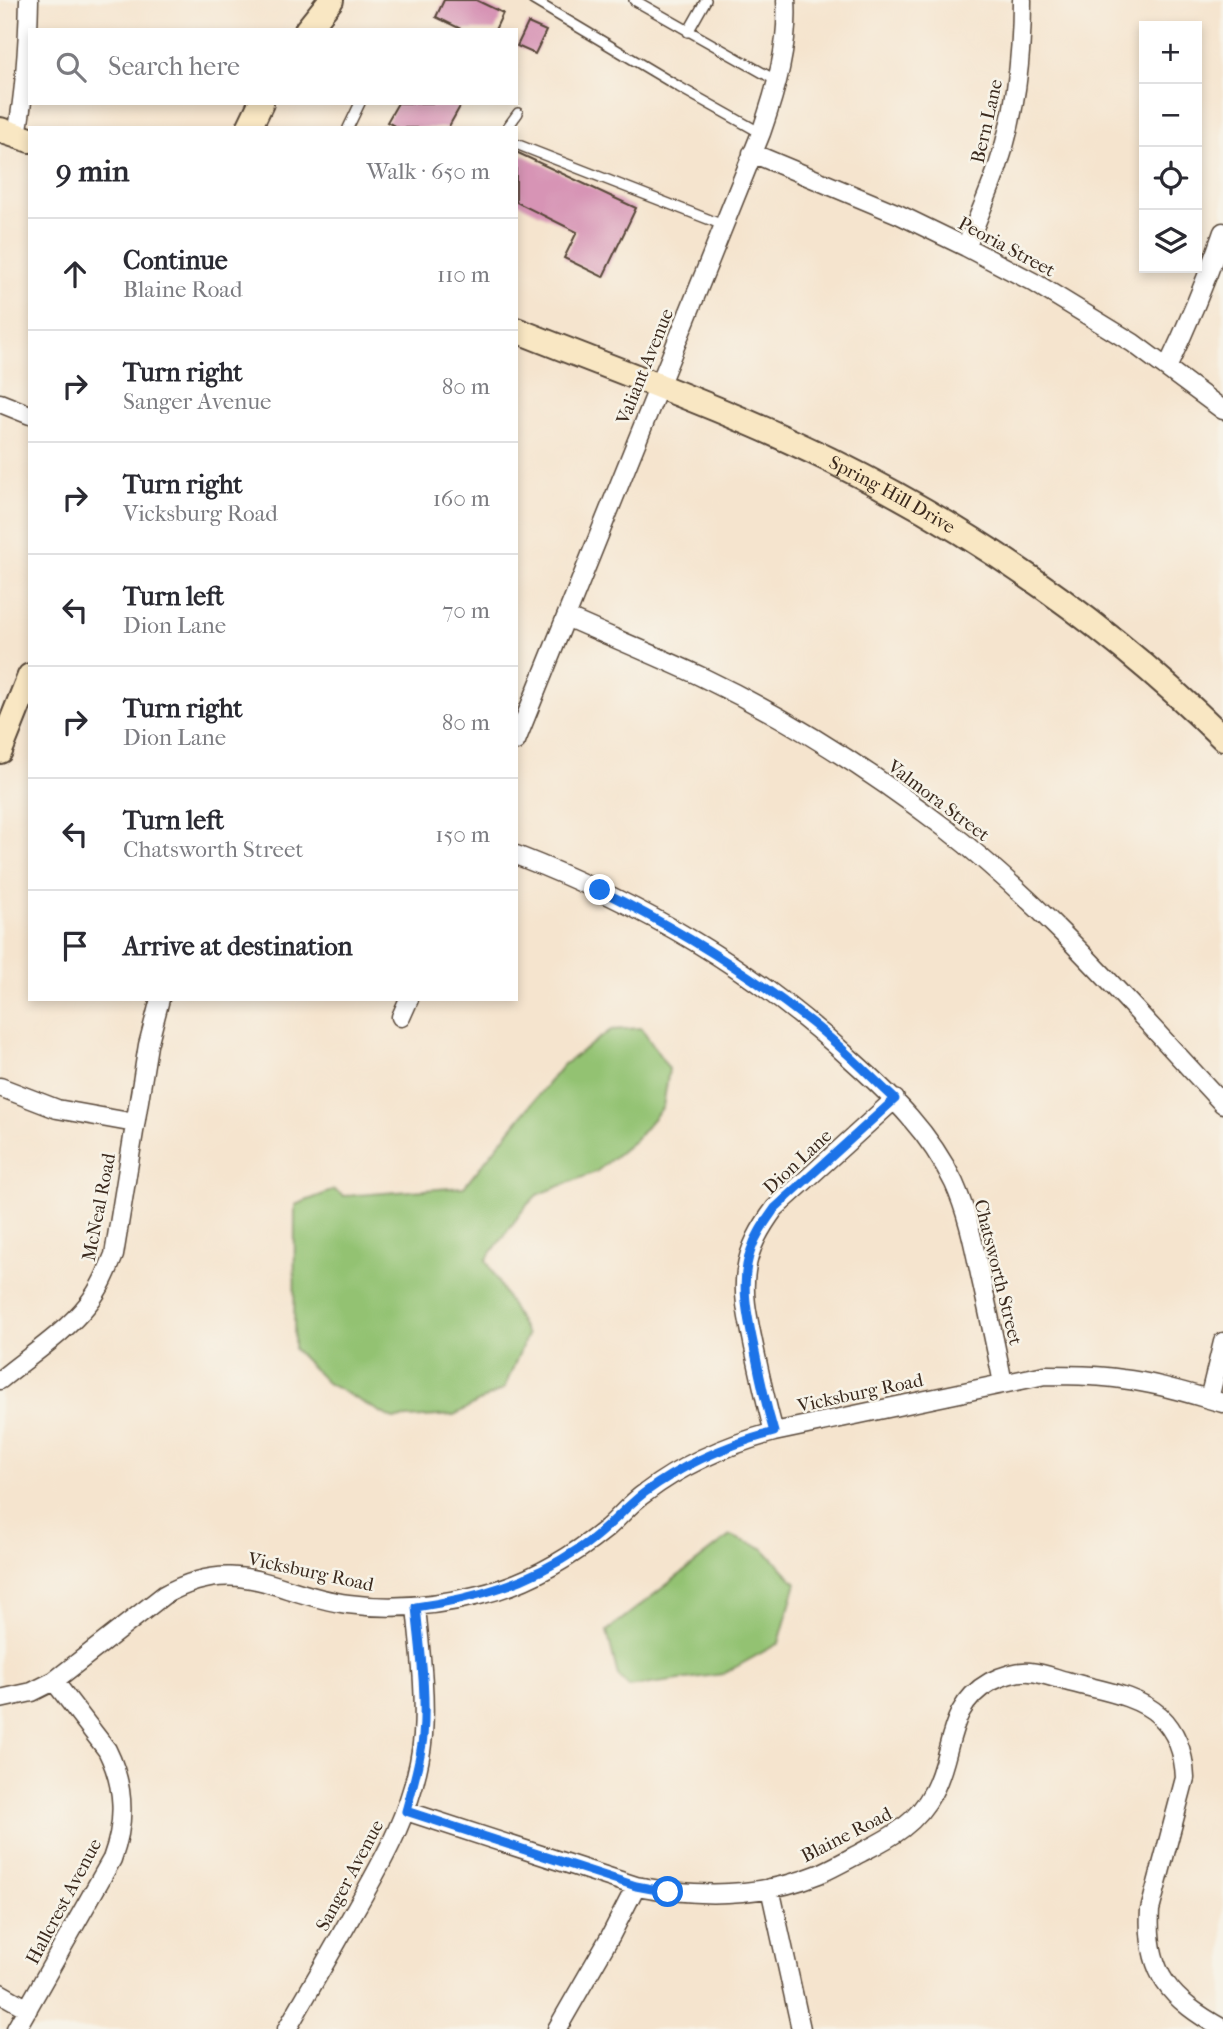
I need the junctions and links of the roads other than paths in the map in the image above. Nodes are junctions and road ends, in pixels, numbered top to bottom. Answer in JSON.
{"nodes":[{"id":1,"x":29,"y":0,"type":"edge"},
{"id":2,"x":331,"y":0,"type":"edge"},
{"id":3,"x":533,"y":0,"type":"edge"},
{"id":4,"x":634,"y":0,"type":"edge"},
{"id":5,"x":706,"y":0,"type":"edge"},
{"id":6,"x":786,"y":0,"type":"edge"},
{"id":7,"x":1022,"y":0,"type":"edge"},
{"id":8,"x":29,"y":28,"type":"edge"},
{"id":9,"x":312,"y":28,"type":"edge"},
{"id":10,"x":688,"y":32,"type":"junction"},
{"id":11,"x":28,"y":57,"type":"edge"},
{"id":12,"x":777,"y":81,"type":"junction"},
{"id":13,"x":260,"y":105,"type":"edge"},
{"id":14,"x":359,"y":105,"type":"edge"},
{"id":15,"x":518,"y":113,"type":"dead end"},
{"id":16,"x":250,"y":126,"type":"edge"},
{"id":17,"x":349,"y":126,"type":"edge"},
{"id":18,"x":509,"y":126,"type":"edge"},
{"id":19,"x":761,"y":133,"type":"junction"},
{"id":20,"x":16,"y":135,"type":"edge"},
{"id":21,"x":518,"y":145,"type":"edge"},
{"id":22,"x":752,"y":153,"type":"junction"},
{"id":23,"x":723,"y":225,"type":"junction"},
{"id":24,"x":1223,"y":232,"type":"edge"},
{"id":25,"x":966,"y":247,"type":"junction"},
{"id":26,"x":518,"y":331,"type":"edge"},
{"id":27,"x":1167,"y":368,"type":"junction"},
{"id":28,"x":658,"y":386,"type":"junction"},
{"id":29,"x":0,"y":403,"type":"edge"},
{"id":30,"x":1223,"y":410,"type":"edge"},
{"id":31,"x":28,"y":414,"type":"edge"},
{"id":32,"x":566,"y":617,"type":"junction"},
{"id":33,"x":28,"y":681,"type":"edge"},
{"id":34,"x":518,"y":736,"type":"edge"},
{"id":35,"x":1223,"y":738,"type":"edge"},
{"id":36,"x":0,"y":751,"type":"edge"},
{"id":37,"x":518,"y":856,"type":"edge"},
{"id":38,"x":159,"y":1001,"type":"edge"},
{"id":39,"x":408,"y":1001,"type":"edge"},
{"id":40,"x":401,"y":1017,"type":"dead end"},
{"id":41,"x":0,"y":1087,"type":"edge"},
{"id":42,"x":895,"y":1099,"type":"junction"},
{"id":43,"x":1223,"y":1104,"type":"edge"},
{"id":44,"x":135,"y":1123,"type":"junction"},
{"id":45,"x":1223,"y":1342,"type":"edge"},
{"id":46,"x":0,"y":1380,"type":"edge"},
{"id":47,"x":1003,"y":1383,"type":"junction"},
{"id":48,"x":1216,"y":1401,"type":"edge"},
{"id":49,"x":774,"y":1432,"type":"junction"},
{"id":50,"x":416,"y":1607,"type":"junction"},
{"id":51,"x":54,"y":1681,"type":"junction"},
{"id":52,"x":0,"y":1699,"type":"edge"},
{"id":53,"x":406,"y":1811,"type":"junction"},
{"id":54,"x":636,"y":1886,"type":"junction"},
{"id":55,"x":770,"y":1888,"type":"junction"},
{"id":56,"x":0,"y":1993,"type":"edge"},
{"id":57,"x":28,"y":2009,"type":"junction"},
{"id":58,"x":16,"y":2029,"type":"edge"},
{"id":59,"x":287,"y":2029,"type":"edge"},
{"id":60,"x":557,"y":2029,"type":"edge"},
{"id":61,"x":801,"y":2029,"type":"edge"},
{"id":62,"x":1223,"y":2029,"type":"edge"}],
"edges":[{"from":1,"to":8,"type":"street"},
{"from":2,"to":9,"type":"main road"},
{"from":3,"to":19,"type":"lane"},
{"from":4,"to":10,"type":"lane"},
{"from":5,"to":10,"type":"lane"},
{"from":6,"to":12,"type":"street","name":"Valiant Avenue"},
{"from":7,"to":25,"type":"street","name":"Bern Lane"},
{"from":10,"to":12,"type":"lane"},
{"from":11,"to":20,"type":"street"},
{"from":12,"to":19,"type":"street","name":"Valiant Avenue"},
{"from":13,"to":16,"type":"main road"},
{"from":14,"to":17,"type":"lane"},
{"from":15,"to":18,"type":"lane"},
{"from":19,"to":22,"type":"street","name":"Valiant Avenue"},
{"from":21,"to":23,"type":"lane"},
{"from":22,"to":23,"type":"street","name":"Valiant Avenue"},
{"from":22,"to":25,"type":"street","name":"Peoria Street"},
{"from":23,"to":28,"type":"street","name":"Valiant Avenue"},
{"from":24,"to":27,"type":"street"},
{"from":25,"to":27,"type":"street","name":"Peoria Street"},
{"from":26,"to":28,"type":"main road","name":"Spring Hill Drive"},
{"from":27,"to":30,"type":"street","name":"Peoria Street"},
{"from":28,"to":32,"type":"street","name":"Valiant Avenue"},
{"from":28,"to":35,"type":"main road","name":"Spring Hill Drive"},
{"from":29,"to":31,"type":"street"},
{"from":32,"to":34,"type":"street","name":"Valiant Avenue"},
{"from":32,"to":43,"type":"street","name":"Valmora Street"},
{"from":33,"to":36,"type":"main road"},
{"from":37,"to":42,"type":"street","name":"Chatsworth Street"},
{"from":38,"to":44,"type":"street","name":"McNeal Road"},
{"from":39,"to":40,"type":"street"},
{"from":41,"to":44,"type":"street"},
{"from":42,"to":47,"type":"street","name":"Chatsworth Street"},
{"from":42,"to":49,"type":"street","name":"Dion Lane"},
{"from":44,"to":46,"type":"street","name":"McNeal Road"},
{"from":45,"to":48,"type":"street"},
{"from":47,"to":48,"type":"street","name":"Vicksburg Road"},
{"from":47,"to":49,"type":"street","name":"Vicksburg Road"},
{"from":49,"to":50,"type":"street","name":"Vicksburg Road"},
{"from":50,"to":51,"type":"street","name":"Vicksburg Road"},
{"from":50,"to":53,"type":"street","name":"Sanger Avenue"},
{"from":51,"to":52,"type":"street","name":"Vicksburg Road"},
{"from":51,"to":57,"type":"street","name":"Hallcrest Avenue"},
{"from":53,"to":54,"type":"street","name":"Blaine Road"},
{"from":53,"to":59,"type":"street","name":"Sanger Avenue"},
{"from":54,"to":55,"type":"street","name":"Blaine Road"},
{"from":54,"to":60,"type":"street"},
{"from":55,"to":61,"type":"street"},
{"from":55,"to":62,"type":"street","name":"Blaine Road"},
{"from":56,"to":57,"type":"street"},
{"from":57,"to":58,"type":"street","name":"Hallcrest Avenue"}]}
